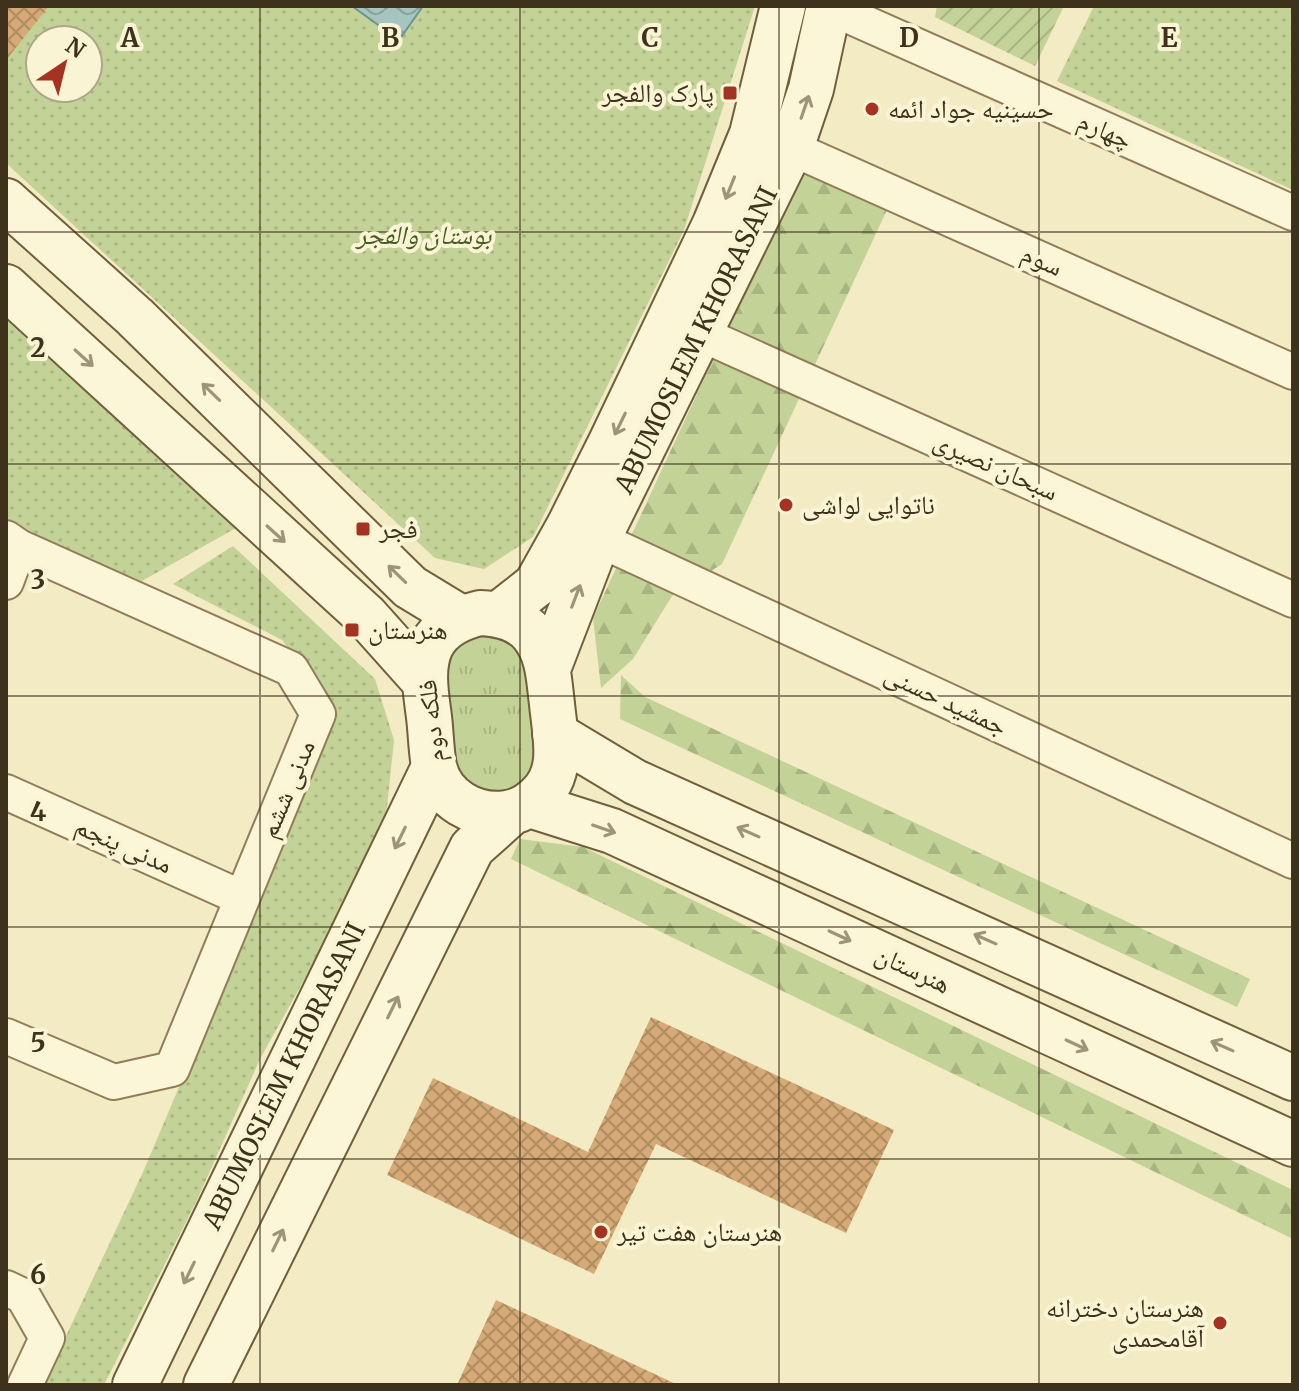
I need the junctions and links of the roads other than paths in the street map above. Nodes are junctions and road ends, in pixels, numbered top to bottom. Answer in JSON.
{"nodes":[{"id":1,"x":783,"y":6,"type":"edge"},
{"id":2,"x":829,"y":6,"type":"edge"},
{"id":3,"x":791,"y":148,"type":"junction"},
{"id":4,"x":6,"y":201,"type":"edge"},
{"id":5,"x":1293,"y":213,"type":"edge"},
{"id":6,"x":8,"y":291,"type":"edge"},
{"id":7,"x":699,"y":333,"type":"junction"},
{"id":8,"x":1293,"y":372,"type":"edge"},
{"id":9,"x":598,"y":539,"type":"junction"},
{"id":10,"x":12,"y":543,"type":"edge"},
{"id":11,"x":6,"y":582,"type":"edge"},
{"id":12,"x":1293,"y":600,"type":"edge"},
{"id":13,"x":480,"y":616,"type":"junction"},
{"id":14,"x":548,"y":669,"type":"junction"},
{"id":15,"x":425,"y":682,"type":"junction"},
{"id":16,"x":555,"y":734,"type":"junction"},
{"id":17,"x":434,"y":767,"type":"junction"},
{"id":18,"x":6,"y":792,"type":"edge"},
{"id":19,"x":520,"y":809,"type":"junction"},
{"id":20,"x":1293,"y":861,"type":"edge"},
{"id":21,"x":242,"y":898,"type":"junction"},
{"id":22,"x":6,"y":1036,"type":"edge"},
{"id":23,"x":1293,"y":1078,"type":"edge"},
{"id":24,"x":1293,"y":1144,"type":"edge"},
{"id":25,"x":6,"y":1288,"type":"edge"},
{"id":26,"x":25,"y":1385,"type":"edge"},
{"id":27,"x":135,"y":1385,"type":"edge"},
{"id":28,"x":206,"y":1385,"type":"edge"}],
"edges":[{"from":1,"to":13,"type":"main road","name":"ABUMOSLEM KHORASANI","one_way":true},
{"from":3,"to":2,"type":"main road","name":"ABUMOSLEM KHORASANI","one_way":true},
{"from":2,"to":5,"type":"street","name":"چهارم"},
{"from":3,"to":7,"type":"main road","name":"ABUMOSLEM KHORASANI"},
{"from":3,"to":8,"type":"street","name":"سوم"},
{"from":13,"to":4,"type":"main road","one_way":true},
{"from":6,"to":15,"type":"main road","one_way":true},
{"from":7,"to":9,"type":"main road","name":"ABUMOSLEM KHORASANI"},
{"from":7,"to":12,"type":"street","name":"سبحان نصیری"},
{"from":14,"to":9,"type":"main road","name":"ABUMOSLEM KHORASANI","one_way":true},
{"from":9,"to":20,"type":"street","name":"جمشید حسنی"},
{"from":10,"to":11,"type":"street"},
{"from":10,"to":21,"type":"street","name":"مدنی ششم"},
{"from":13,"to":14,"type":"main road"},
{"from":13,"to":15,"type":"main road","name":"فلکه دوم"},
{"from":14,"to":16,"type":"main road"},
{"from":15,"to":17,"type":"main road","name":"فلکه دوم"},
{"from":16,"to":19,"type":"main road"},
{"from":23,"to":16,"type":"main road","one_way":true},
{"from":17,"to":19,"type":"main road","name":"فلکه دوم"},
{"from":17,"to":27,"type":"main road","name":"ABUMOSLEM KHORASANI","one_way":true},
{"from":18,"to":21,"type":"street","name":"مدنی پنجم"},
{"from":19,"to":24,"type":"main road","name":"هنرستان","one_way":true},
{"from":28,"to":19,"type":"main road","one_way":true},
{"from":21,"to":22,"type":"street","name":"مدنی ششم"},
{"from":25,"to":26,"type":"street"}]}
